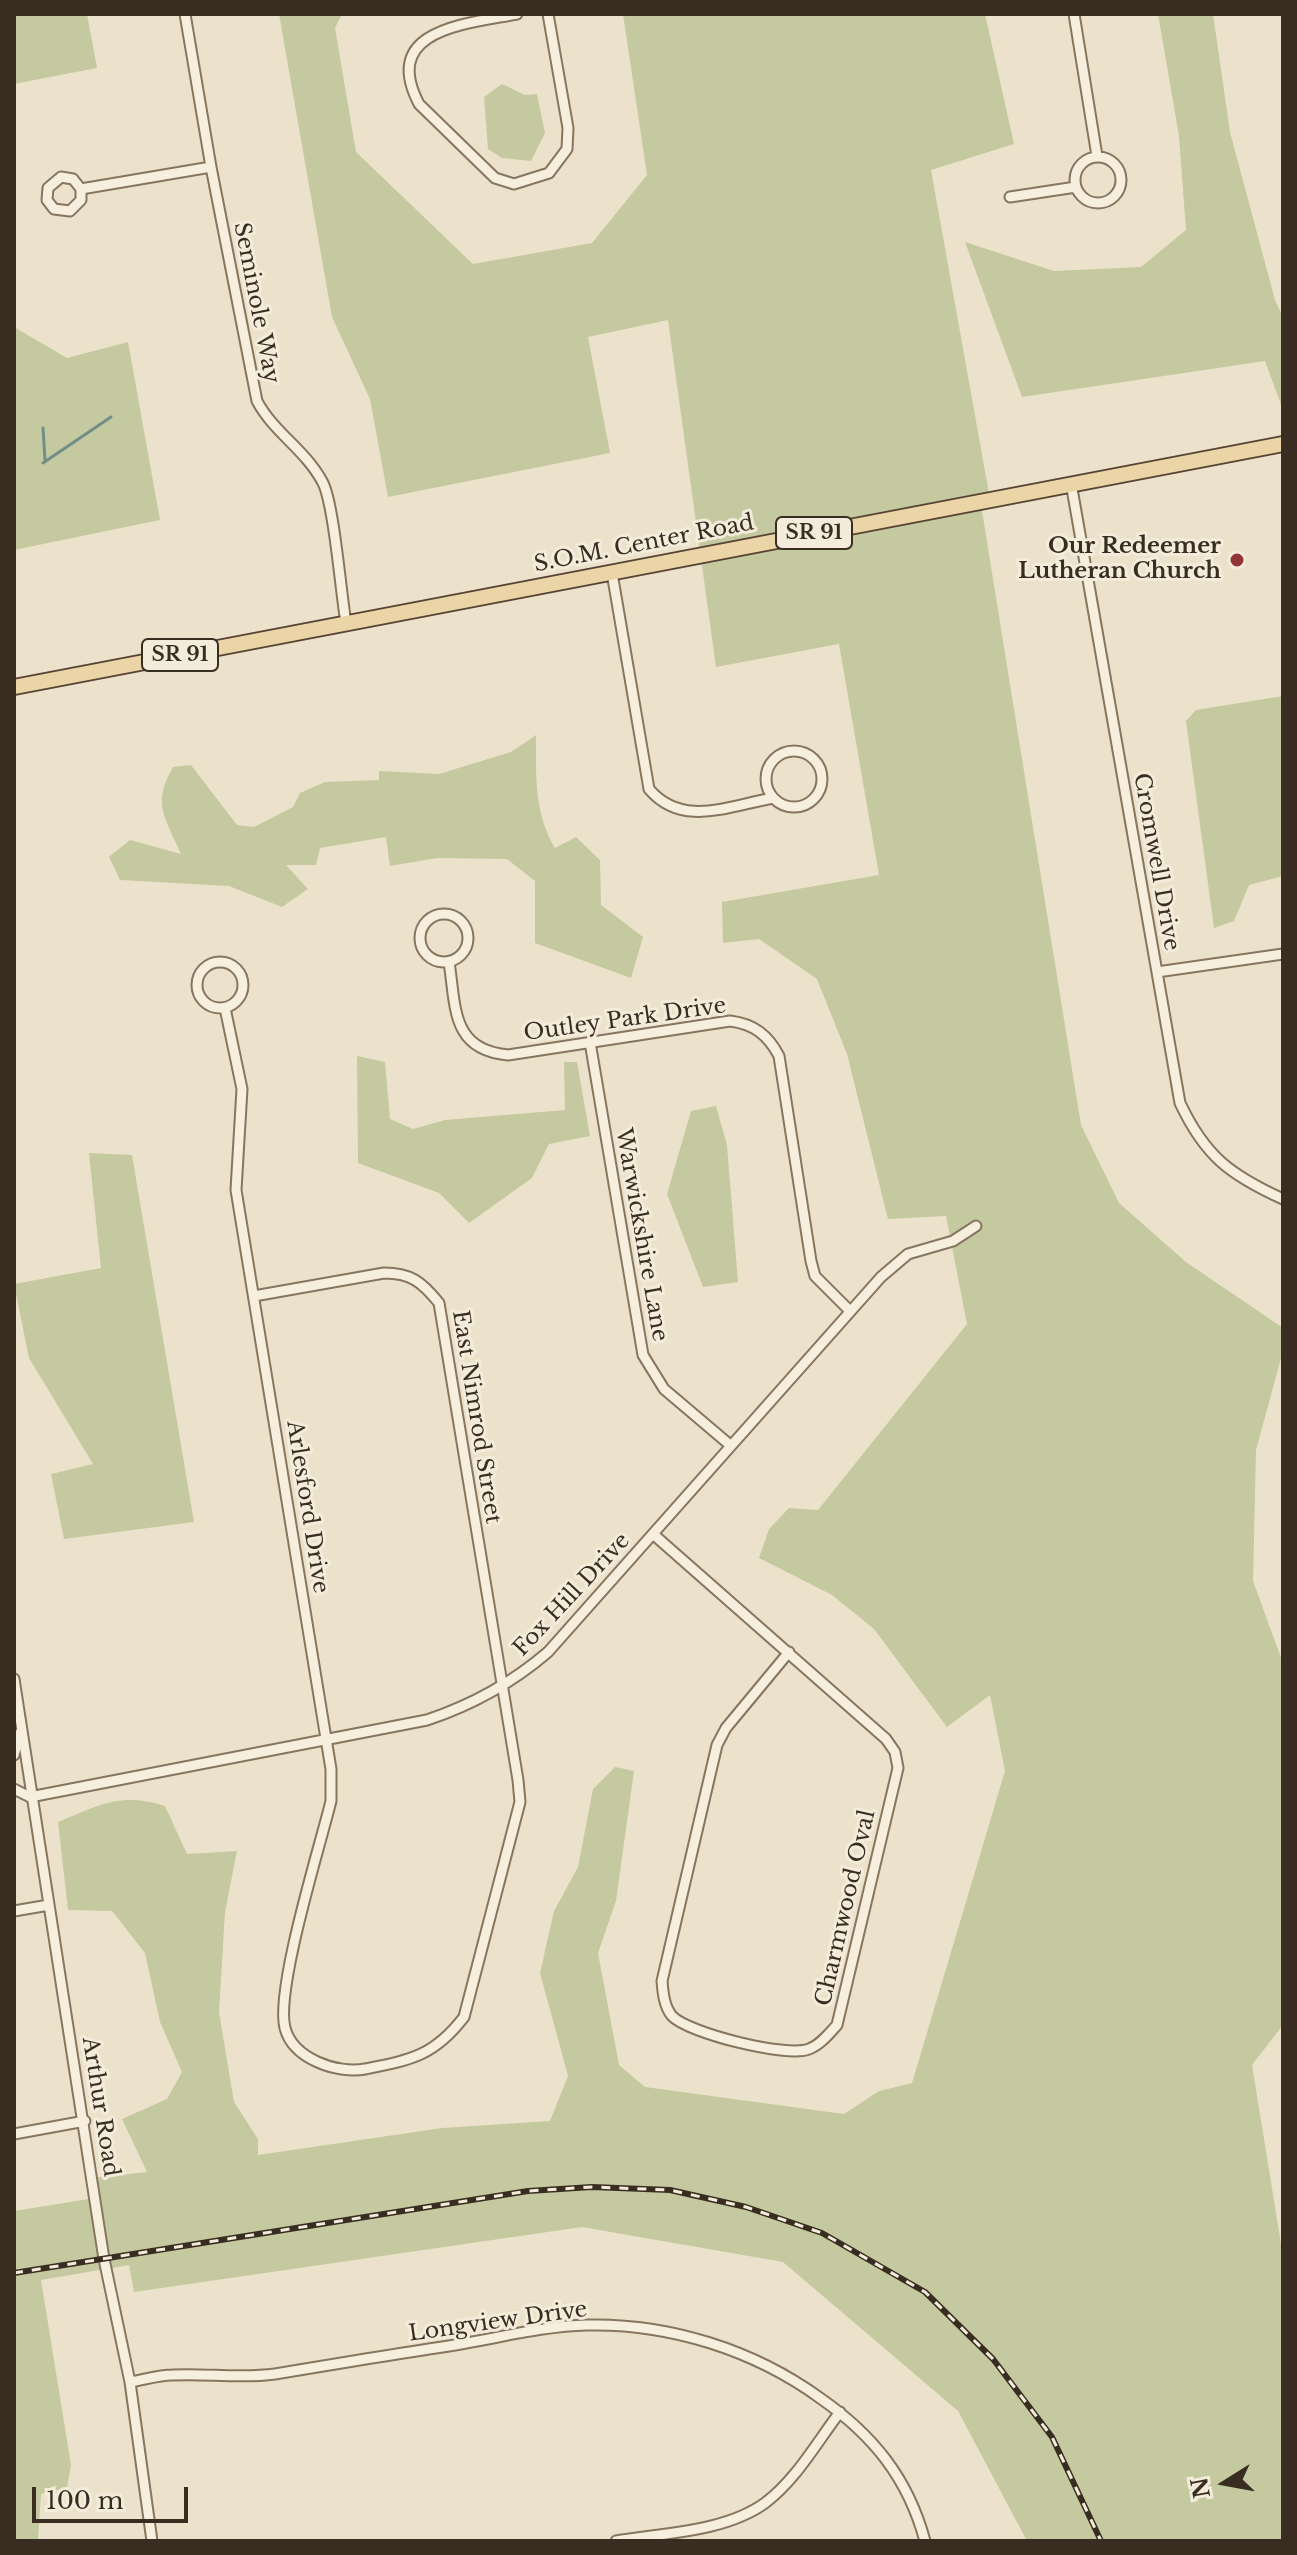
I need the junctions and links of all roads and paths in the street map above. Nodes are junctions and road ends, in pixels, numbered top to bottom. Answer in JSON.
{"nodes":[{"id":1,"x":185,"y":14,"type":"edge"},
{"id":2,"x":517,"y":14,"type":"edge"},
{"id":3,"x":548,"y":14,"type":"edge"},
{"id":4,"x":1074,"y":14,"type":"edge"},
{"id":5,"x":1097,"y":156,"type":"junction"},
{"id":6,"x":211,"y":167,"type":"junction"},
{"id":7,"x":1076,"y":187,"type":"junction"},
{"id":8,"x":81,"y":189,"type":"dead end"},
{"id":9,"x":1010,"y":197,"type":"dead end"},
{"id":10,"x":1283,"y":444,"type":"edge"},
{"id":11,"x":1071,"y":483,"type":"junction"},
{"id":12,"x":612,"y":573,"type":"junction"},
{"id":13,"x":346,"y":623,"type":"junction"},
{"id":14,"x":14,"y":687,"type":"edge"},
{"id":15,"x":773,"y":798,"type":"junction"},
{"id":16,"x":1283,"y":954,"type":"edge"},
{"id":17,"x":449,"y":962,"type":"junction"},
{"id":18,"x":1157,"y":972,"type":"junction"},
{"id":19,"x":225,"y":1008,"type":"junction"},
{"id":20,"x":590,"y":1042,"type":"junction"},
{"id":21,"x":1283,"y":1199,"type":"edge"},
{"id":22,"x":976,"y":1226,"type":"dead end"},
{"id":23,"x":254,"y":1296,"type":"junction"},
{"id":24,"x":849,"y":1310,"type":"junction"},
{"id":25,"x":730,"y":1445,"type":"junction"},
{"id":26,"x":653,"y":1534,"type":"junction"},
{"id":27,"x":789,"y":1652,"type":"junction"},
{"id":28,"x":14,"y":1679,"type":"edge"},
{"id":29,"x":502,"y":1686,"type":"junction"},
{"id":30,"x":22,"y":1726,"type":"junction"},
{"id":31,"x":327,"y":1740,"type":"junction"},
{"id":32,"x":14,"y":1755,"type":"edge"},
{"id":33,"x":14,"y":1789,"type":"edge"},
{"id":34,"x":30,"y":1797,"type":"junction"},
{"id":35,"x":49,"y":1905,"type":"junction"},
{"id":36,"x":14,"y":1911,"type":"edge"},
{"id":37,"x":85,"y":2121,"type":"junction"},
{"id":38,"x":14,"y":2134,"type":"edge"},
{"id":39,"x":130,"y":2382,"type":"junction"},
{"id":40,"x":840,"y":2412,"type":"junction"},
{"id":41,"x":152,"y":2541,"type":"edge"},
{"id":42,"x":616,"y":2541,"type":"edge"},
{"id":43,"x":925,"y":2541,"type":"edge"}],
"edges":[{"from":1,"to":6,"type":"street","name":"Seminole Way"},
{"from":2,"to":3,"type":"street"},
{"from":4,"to":5,"type":"street"},
{"from":5,"to":7,"type":"street"},
{"from":5,"to":7,"type":"street"},
{"from":6,"to":8,"type":"street"},
{"from":6,"to":13,"type":"street","name":"Seminole Way"},
{"from":7,"to":9,"type":"street"},
{"from":10,"to":11,"type":"main road","name":"S.O.M. Center Road","number":"SR 91"},
{"from":11,"to":12,"type":"main road","name":"S.O.M. Center Road","number":"SR 91"},
{"from":11,"to":18,"type":"street","name":"Cromwell Drive"},
{"from":12,"to":13,"type":"main road","name":"S.O.M. Center Road","number":"SR 91"},
{"from":12,"to":15,"type":"street"},
{"from":13,"to":14,"type":"main road","name":"S.O.M. Center Road","number":"SR 91"},
{"from":15,"to":15,"type":"street"},
{"from":16,"to":18,"type":"street"},
{"from":17,"to":17,"type":"street"},
{"from":17,"to":20,"type":"street","name":"Outley Park Drive"},
{"from":18,"to":21,"type":"street","name":"Cromwell Drive"},
{"from":19,"to":19,"type":"street"},
{"from":19,"to":23,"type":"street","name":"Arlesford Drive"},
{"from":20,"to":24,"type":"street","name":"Outley Park Drive"},
{"from":20,"to":25,"type":"street","name":"Warwickshire Lane"},
{"from":22,"to":24,"type":"street","name":"Fox Hill Drive"},
{"from":23,"to":29,"type":"street","name":"East Nimrod Street"},
{"from":23,"to":31,"type":"street","name":"Arlesford Drive"},
{"from":24,"to":25,"type":"street","name":"Fox Hill Drive"},
{"from":25,"to":26,"type":"street","name":"Fox Hill Drive"},
{"from":26,"to":27,"type":"street","name":"Charmwood Oval"},
{"from":26,"to":29,"type":"street","name":"Fox Hill Drive"},
{"from":27,"to":27,"type":"street","name":"Charmwood Oval"},
{"from":28,"to":30,"type":"street","name":"Arthur Road"},
{"from":29,"to":31,"type":"street","name":"Fox Hill Drive"},
{"from":29,"to":31,"type":"street","name":"Arlesford Drive"},
{"from":30,"to":32,"type":"street"},
{"from":30,"to":34,"type":"street","name":"Arthur Road"},
{"from":31,"to":34,"type":"street","name":"Fox Hill Drive"},
{"from":33,"to":34,"type":"street"},
{"from":34,"to":35,"type":"street","name":"Arthur Road"},
{"from":35,"to":36,"type":"street"},
{"from":35,"to":37,"type":"street","name":"Arthur Road"},
{"from":37,"to":38,"type":"street"},
{"from":37,"to":39,"type":"street","name":"Arthur Road"},
{"from":39,"to":40,"type":"street","name":"Longview Drive"},
{"from":39,"to":41,"type":"street","name":"Arthur Road"},
{"from":40,"to":42,"type":"street"},
{"from":40,"to":43,"type":"street","name":"Longview Drive"}]}
